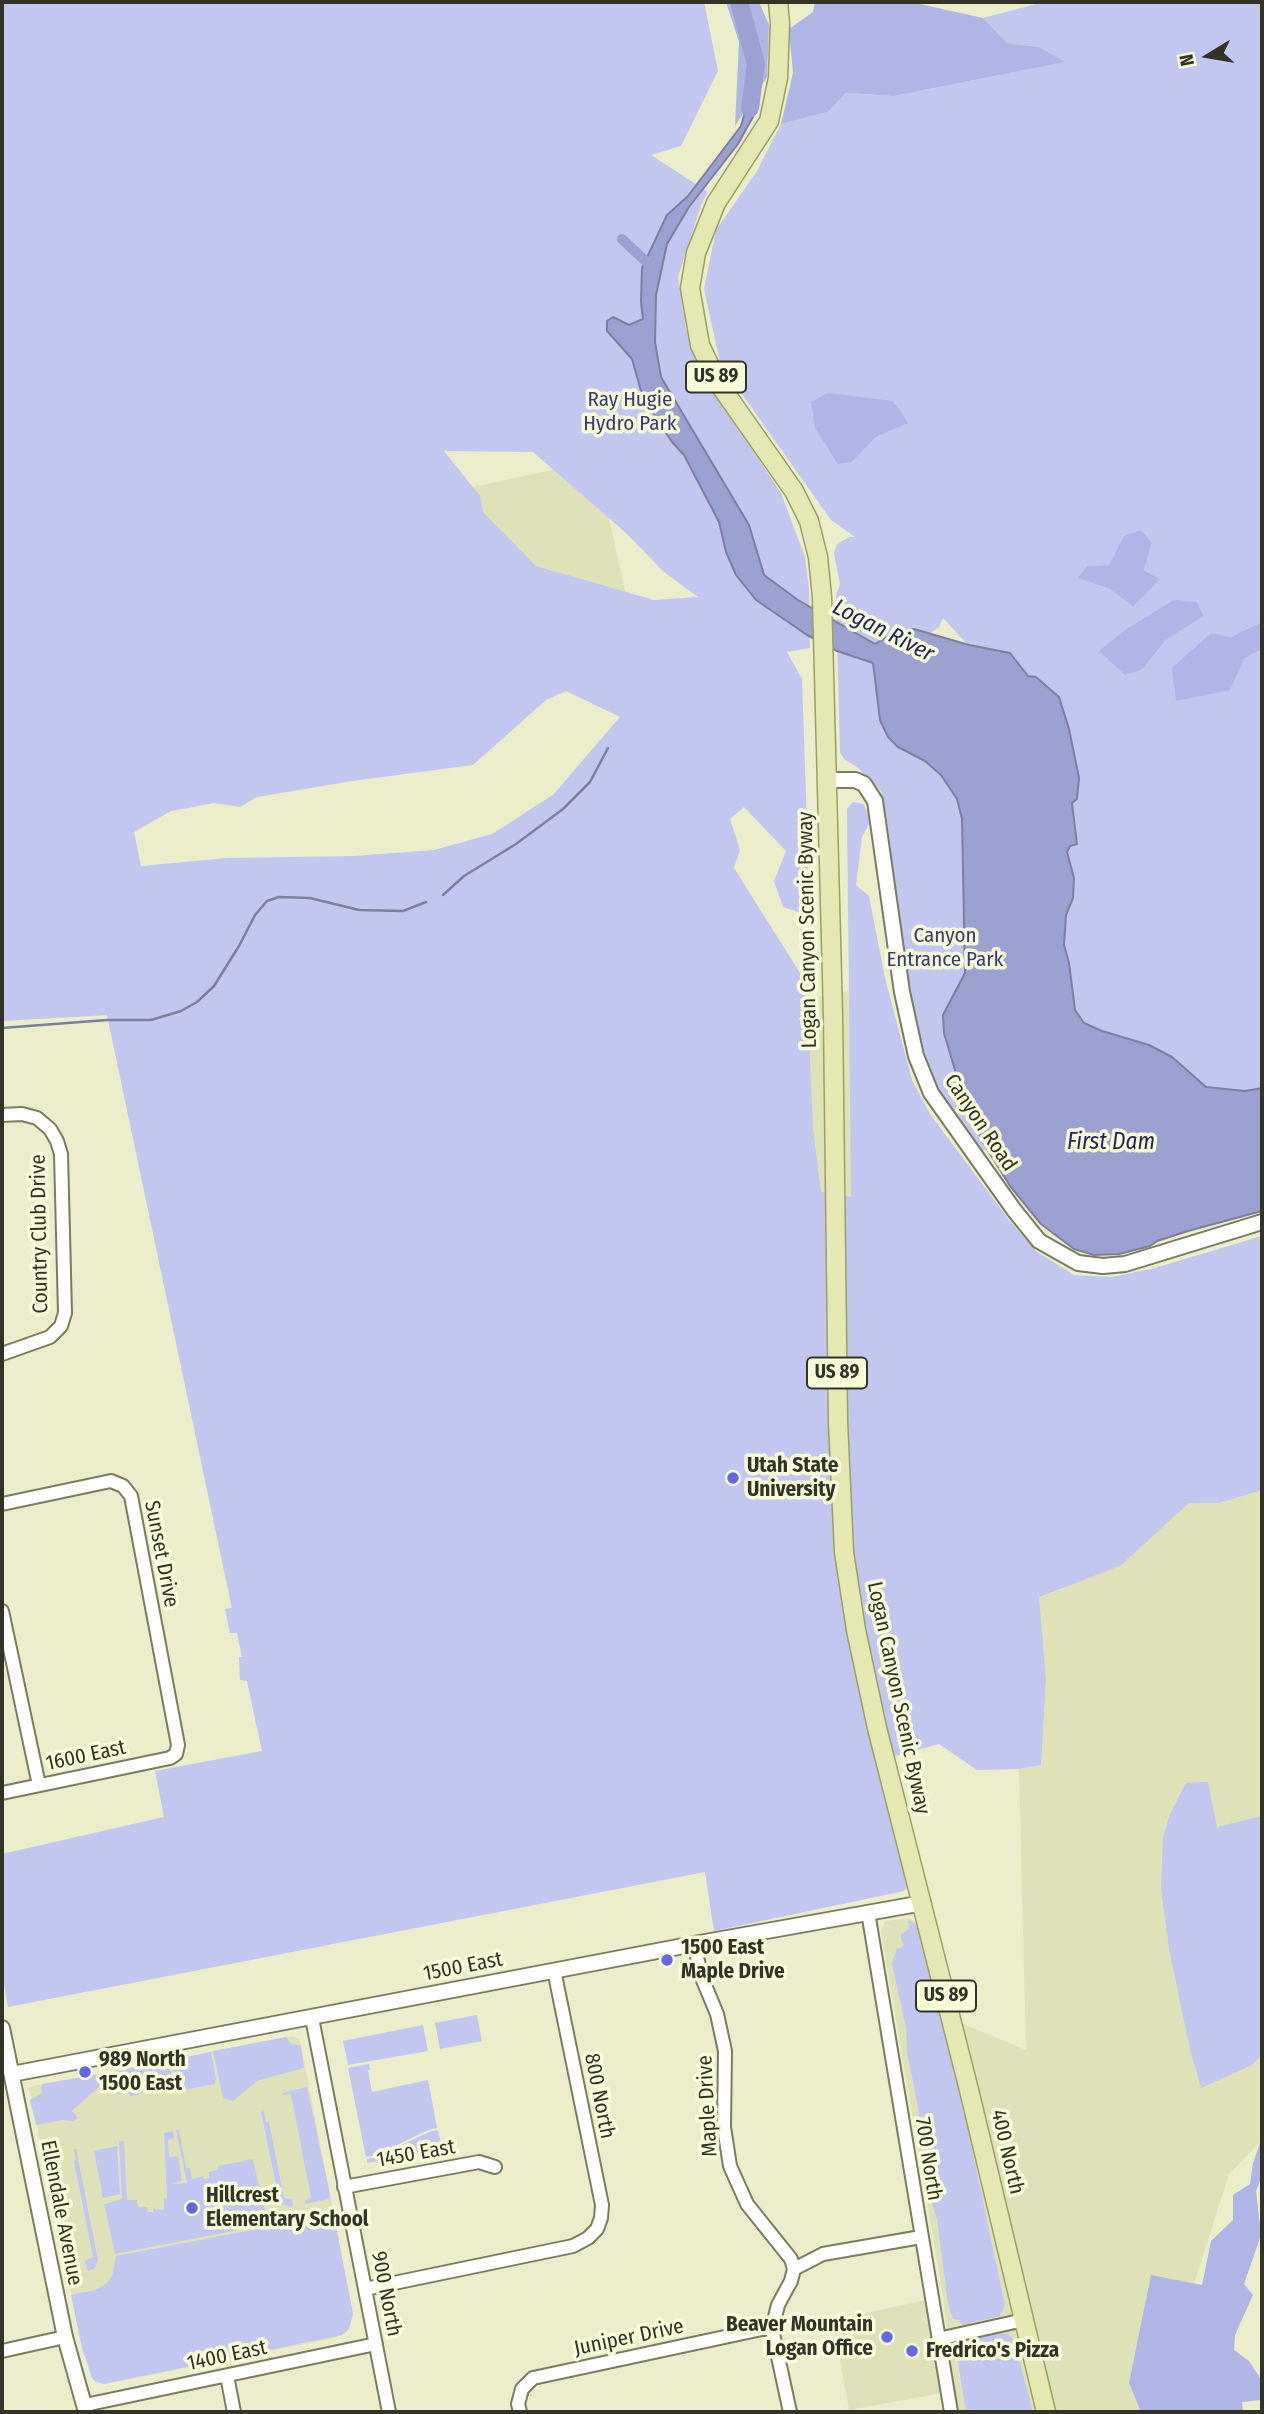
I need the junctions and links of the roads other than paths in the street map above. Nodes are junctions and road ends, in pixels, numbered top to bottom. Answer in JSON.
{"nodes":[{"id":1,"x":778,"y":2,"type":"edge"},
{"id":2,"x":827,"y":780,"type":"junction"},
{"id":3,"x":2,"y":1115,"type":"edge"},
{"id":4,"x":1262,"y":1222,"type":"edge"},
{"id":5,"x":2,"y":1354,"type":"edge"},
{"id":6,"x":2,"y":1504,"type":"edge"},
{"id":7,"x":2,"y":1611,"type":"edge"},
{"id":8,"x":176,"y":1754,"type":"joint"},
{"id":9,"x":39,"y":1785,"type":"junction"},
{"id":10,"x":2,"y":1793,"type":"edge"},
{"id":11,"x":923,"y":1903,"type":"junction"},
{"id":12,"x":868,"y":1912,"type":"junction"},
{"id":13,"x":694,"y":1944,"type":"junction"},
{"id":14,"x":554,"y":1970,"type":"junction"},
{"id":15,"x":312,"y":2018,"type":"junction"},
{"id":16,"x":2,"y":2028,"type":"edge"},
{"id":17,"x":12,"y":2074,"type":"junction"},
{"id":18,"x":495,"y":2167,"type":"dead end"},
{"id":19,"x":344,"y":2187,"type":"junction"},
{"id":20,"x":921,"y":2237,"type":"junction"},
{"id":21,"x":794,"y":2269,"type":"junction"},
{"id":22,"x":366,"y":2289,"type":"junction"},
{"id":23,"x":1024,"y":2320,"type":"junction"},
{"id":24,"x":772,"y":2329,"type":"junction"},
{"id":25,"x":65,"y":2337,"type":"junction"},
{"id":26,"x":938,"y":2339,"type":"junction"},
{"id":27,"x":376,"y":2344,"type":"junction"},
{"id":28,"x":2,"y":2351,"type":"edge"},
{"id":29,"x":227,"y":2376,"type":"junction"},
{"id":30,"x":85,"y":2409,"type":"edge"},
{"id":31,"x":234,"y":2412,"type":"edge"},
{"id":32,"x":389,"y":2412,"type":"edge"},
{"id":33,"x":520,"y":2412,"type":"edge"},
{"id":34,"x":790,"y":2412,"type":"edge"},
{"id":35,"x":951,"y":2412,"type":"edge"},
{"id":36,"x":1046,"y":2412,"type":"edge"}],
"edges":[{"from":1,"to":2,"type":"main road","name":"Logan Canyon Scenic Byway","number":"US 89"},
{"from":2,"to":4,"type":"street","name":"Canyon Road"},
{"from":2,"to":11,"type":"main road","name":"Logan Canyon Scenic Byway","number":"US 89"},
{"from":3,"to":5,"type":"street","name":"Country Club Drive"},
{"from":6,"to":8,"type":"street","name":"Sunset Drive"},
{"from":7,"to":9,"type":"street"},
{"from":8,"to":9,"type":"street","name":"1600 East"},
{"from":9,"to":10,"type":"street","name":"1600 East"},
{"from":11,"to":12,"type":"street","name":"1500 East"},
{"from":11,"to":23,"type":"main road","name":"400 North","number":"US 89"},
{"from":12,"to":13,"type":"street","name":"1500 East"},
{"from":12,"to":20,"type":"street","name":"700 North"},
{"from":13,"to":14,"type":"street","name":"1500 East"},
{"from":13,"to":21,"type":"street","name":"Maple Drive"},
{"from":14,"to":15,"type":"street","name":"1500 East"},
{"from":14,"to":22,"type":"street","name":"800 North"},
{"from":15,"to":17,"type":"street","name":"1500 East"},
{"from":15,"to":19,"type":"street","name":"900 North"},
{"from":16,"to":17,"type":"street","name":"Ellendale Avenue"},
{"from":17,"to":25,"type":"street","name":"Ellendale Avenue"},
{"from":18,"to":19,"type":"street","name":"1450 East"},
{"from":19,"to":22,"type":"street","name":"900 North"},
{"from":20,"to":21,"type":"street"},
{"from":20,"to":26,"type":"street","name":"700 North"},
{"from":21,"to":24,"type":"street"},
{"from":22,"to":27,"type":"street","name":"900 North"},
{"from":23,"to":26,"type":"street"},
{"from":23,"to":36,"type":"main road","name":"400 North","number":"US 89"},
{"from":24,"to":33,"type":"street","name":"Juniper Drive"},
{"from":24,"to":34,"type":"street"},
{"from":25,"to":28,"type":"street"},
{"from":25,"to":30,"type":"street","name":"Ellendale Avenue"},
{"from":26,"to":35,"type":"street","name":"700 North"},
{"from":27,"to":29,"type":"street","name":"1400 East"},
{"from":27,"to":32,"type":"street","name":"900 North"},
{"from":29,"to":30,"type":"street","name":"1400 East"},
{"from":29,"to":31,"type":"street"}]}
